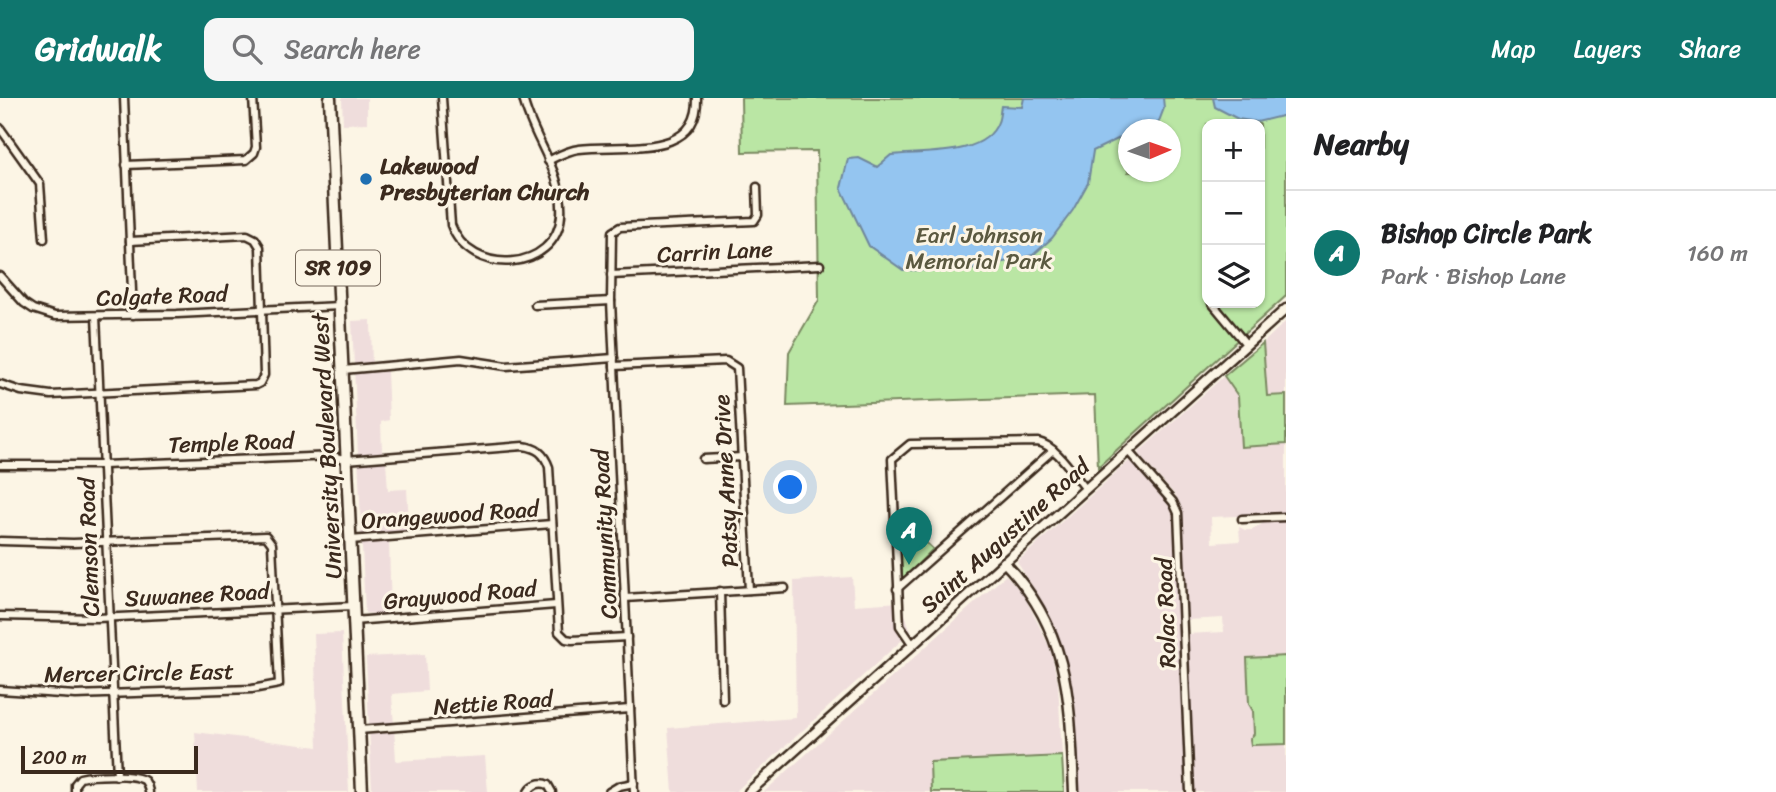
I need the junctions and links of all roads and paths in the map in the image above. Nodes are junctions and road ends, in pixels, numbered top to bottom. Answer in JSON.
{"nodes":[{"id":1,"x":124,"y":98,"type":"edge"},
{"id":2,"x":253,"y":98,"type":"edge"},
{"id":3,"x":330,"y":98,"type":"edge"},
{"id":4,"x":442,"y":98,"type":"edge"},
{"id":5,"x":523,"y":98,"type":"edge"},
{"id":6,"x":697,"y":98,"type":"edge"},
{"id":7,"x":0,"y":128,"type":"edge"},
{"id":8,"x":548,"y":161,"type":"junction"},
{"id":9,"x":127,"y":165,"type":"junction"},
{"id":10,"x":757,"y":187,"type":"dead end"},
{"id":11,"x":44,"y":239,"type":"dead end"},
{"id":12,"x":130,"y":241,"type":"junction"},
{"id":13,"x":820,"y":265,"type":"dead end"},
{"id":14,"x":611,"y":275,"type":"junction"},
{"id":15,"x":0,"y":276,"type":"edge"},
{"id":16,"x":611,"y":301,"type":"junction"},
{"id":17,"x":535,"y":305,"type":"dead end"},
{"id":18,"x":340,"y":306,"type":"junction"},
{"id":19,"x":1216,"y":308,"type":"edge"},
{"id":20,"x":1286,"y":309,"type":"edge"},
{"id":21,"x":262,"y":310,"type":"junction"},
{"id":22,"x":133,"y":315,"type":"junction"},
{"id":23,"x":96,"y":316,"type":"junction"},
{"id":24,"x":1246,"y":344,"type":"junction"},
{"id":25,"x":614,"y":358,"type":"junction"},
{"id":26,"x":614,"y":366,"type":"junction"},
{"id":27,"x":343,"y":370,"type":"junction"},
{"id":28,"x":0,"y":384,"type":"edge"},
{"id":29,"x":99,"y":392,"type":"junction"},
{"id":30,"x":1053,"y":450,"type":"junction"},
{"id":31,"x":1128,"y":451,"type":"junction"},
{"id":32,"x":743,"y":457,"type":"junction"},
{"id":33,"x":703,"y":459,"type":"dead end"},
{"id":34,"x":346,"y":460,"type":"junction"},
{"id":35,"x":0,"y":465,"type":"edge"},
{"id":36,"x":103,"y":465,"type":"junction"},
{"id":37,"x":1086,"y":489,"type":"junction"},
{"id":38,"x":1286,"y":517,"type":"edge"},
{"id":39,"x":1242,"y":519,"type":"dead end"},
{"id":40,"x":552,"y":524,"type":"junction"},
{"id":41,"x":350,"y":540,"type":"junction"},
{"id":42,"x":0,"y":541,"type":"edge"},
{"id":43,"x":106,"y":542,"type":"junction"},
{"id":44,"x":1004,"y":562,"type":"junction"},
{"id":45,"x":785,"y":588,"type":"dead end"},
{"id":46,"x":897,"y":589,"type":"junction"},
{"id":47,"x":749,"y":590,"type":"junction"},
{"id":48,"x":720,"y":591,"type":"junction"},
{"id":49,"x":625,"y":598,"type":"junction"},
{"id":50,"x":556,"y":605,"type":"junction"},
{"id":51,"x":353,"y":606,"type":"junction"},
{"id":52,"x":275,"y":609,"type":"junction"},
{"id":53,"x":0,"y":616,"type":"edge"},
{"id":54,"x":109,"y":617,"type":"junction"},
{"id":55,"x":354,"y":621,"type":"junction"},
{"id":56,"x":627,"y":638,"type":"junction"},
{"id":57,"x":913,"y":645,"type":"junction"},
{"id":58,"x":0,"y":690,"type":"edge"},
{"id":59,"x":112,"y":694,"type":"junction"},
{"id":60,"x":723,"y":700,"type":"dead end"},
{"id":61,"x":630,"y":709,"type":"junction"},
{"id":62,"x":359,"y":730,"type":"junction"},
{"id":63,"x":117,"y":776,"type":"junction"},
{"id":64,"x":634,"y":783,"type":"junction"},
{"id":65,"x":75,"y":792,"type":"edge"},
{"id":66,"x":149,"y":792,"type":"edge"},
{"id":67,"x":362,"y":792,"type":"edge"},
{"id":68,"x":528,"y":792,"type":"edge"},
{"id":69,"x":552,"y":792,"type":"edge"},
{"id":70,"x":609,"y":792,"type":"edge"},
{"id":71,"x":634,"y":792,"type":"edge"},
{"id":72,"x":749,"y":792,"type":"edge"},
{"id":73,"x":1074,"y":792,"type":"edge"},
{"id":74,"x":1190,"y":792,"type":"edge"}],
"edges":[{"from":1,"to":9,"type":"street"},
{"from":2,"to":9,"type":"street"},
{"from":3,"to":18,"type":"main road","name":"University Boulevard West","number":"SR 109"},
{"from":4,"to":8,"type":"street"},
{"from":5,"to":8,"type":"street"},
{"from":6,"to":8,"type":"street"},
{"from":7,"to":11,"type":"street"},
{"from":9,"to":12,"type":"street"},
{"from":10,"to":14,"type":"street","name":"Community Road"},
{"from":12,"to":21,"type":"street"},
{"from":12,"to":22,"type":"street"},
{"from":13,"to":14,"type":"street","name":"Carrin Lane"},
{"from":14,"to":16,"type":"street","name":"Community Road"},
{"from":15,"to":23,"type":"street","name":"Colgate Road"},
{"from":16,"to":17,"type":"street"},
{"from":16,"to":25,"type":"street","name":"Community Road"},
{"from":18,"to":21,"type":"street","name":"Colgate Road"},
{"from":18,"to":27,"type":"main road","name":"University Boulevard West","number":"SR 109"},
{"from":19,"to":24,"type":"street"},
{"from":20,"to":24,"type":"main road","name":"Saint Augustine Road"},
{"from":21,"to":22,"type":"street","name":"Colgate Road"},
{"from":21,"to":29,"type":"street"},
{"from":22,"to":23,"type":"street","name":"Colgate Road"},
{"from":23,"to":29,"type":"street","name":"Clemson Road"},
{"from":24,"to":31,"type":"main road","name":"Saint Augustine Road"},
{"from":25,"to":26,"type":"street","name":"Community Road"},
{"from":25,"to":27,"type":"street"},
{"from":26,"to":32,"type":"street","name":"Patsy Anne Drive"},
{"from":26,"to":49,"type":"street","name":"Community Road"},
{"from":27,"to":34,"type":"main road","name":"University Boulevard West","number":"SR 109"},
{"from":28,"to":29,"type":"street"},
{"from":29,"to":36,"type":"street","name":"Clemson Road"},
{"from":30,"to":37,"type":"street"},
{"from":30,"to":46,"type":"street"},
{"from":30,"to":46,"type":"street"},
{"from":31,"to":37,"type":"main road","name":"Saint Augustine Road"},
{"from":31,"to":74,"type":"street","name":"Rolac Road"},
{"from":32,"to":33,"type":"street"},
{"from":32,"to":47,"type":"street","name":"Patsy Anne Drive"},
{"from":34,"to":36,"type":"street","name":"Temple Road"},
{"from":34,"to":40,"type":"street","name":"Temple Road"},
{"from":34,"to":41,"type":"main road","name":"University Boulevard West","number":"SR 109"},
{"from":35,"to":36,"type":"street","name":"Temple Road"},
{"from":36,"to":43,"type":"street","name":"Clemson Road"},
{"from":37,"to":44,"type":"main road","name":"Saint Augustine Road"},
{"from":38,"to":39,"type":"street"},
{"from":40,"to":41,"type":"street","name":"Orangewood Road"},
{"from":40,"to":50,"type":"street"},
{"from":41,"to":51,"type":"main road","name":"University Boulevard West","number":"SR 109"},
{"from":42,"to":43,"type":"street"},
{"from":43,"to":52,"type":"street"},
{"from":43,"to":54,"type":"street","name":"Clemson Road"},
{"from":44,"to":57,"type":"main road","name":"Saint Augustine Road"},
{"from":44,"to":73,"type":"main road"},
{"from":45,"to":47,"type":"street"},
{"from":46,"to":57,"type":"street"},
{"from":47,"to":48,"type":"street"},
{"from":48,"to":49,"type":"street"},
{"from":48,"to":60,"type":"street"},
{"from":49,"to":56,"type":"street","name":"Community Road"},
{"from":50,"to":55,"type":"street","name":"Graywood Road"},
{"from":50,"to":56,"type":"street","name":"Graywood Road"},
{"from":51,"to":52,"type":"street","name":"Suwanee Road"},
{"from":51,"to":55,"type":"main road","name":"University Boulevard West","number":"SR 109"},
{"from":52,"to":54,"type":"street","name":"Suwanee Road"},
{"from":52,"to":59,"type":"street","name":"Mercer Circle East"},
{"from":53,"to":54,"type":"street","name":"Suwanee Road"},
{"from":54,"to":59,"type":"street","name":"Clemson Road"},
{"from":55,"to":62,"type":"main road","name":"University Boulevard West","number":"SR 109"},
{"from":56,"to":61,"type":"street","name":"Community Road"},
{"from":57,"to":72,"type":"main road","name":"Saint Augustine Road"},
{"from":58,"to":59,"type":"street","name":"Mercer Circle East"},
{"from":59,"to":63,"type":"street","name":"Clemson Road"},
{"from":61,"to":62,"type":"street","name":"Nettie Road"},
{"from":61,"to":64,"type":"street","name":"Community Road"},
{"from":62,"to":67,"type":"main road","name":"University Boulevard West","number":"SR 109"},
{"from":63,"to":65,"type":"street"},
{"from":63,"to":66,"type":"street"},
{"from":64,"to":70,"type":"street"},
{"from":64,"to":71,"type":"street","name":"Community Road"},
{"from":68,"to":69,"type":"street"}]}
